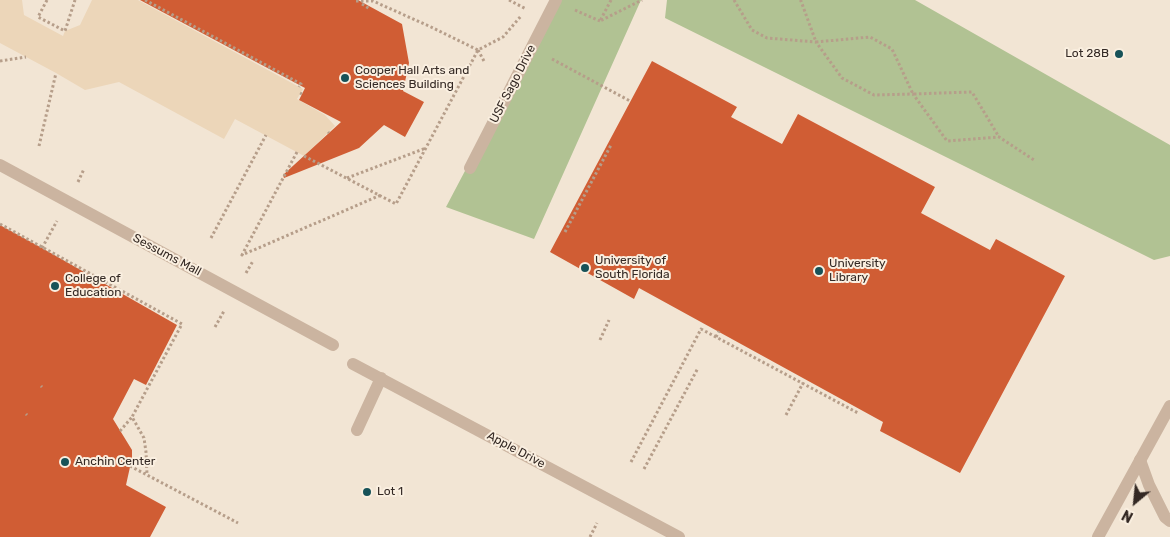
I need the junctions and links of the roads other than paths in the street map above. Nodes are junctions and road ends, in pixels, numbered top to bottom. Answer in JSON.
{"nodes":[{"id":1,"x":556,"y":0,"type":"edge"},
{"id":2,"x":0,"y":165,"type":"edge"},
{"id":3,"x":470,"y":168,"type":"dead end"},
{"id":4,"x":333,"y":345,"type":"dead end"},
{"id":5,"x":353,"y":364,"type":"dead end"},
{"id":6,"x":381,"y":378,"type":"junction"},
{"id":7,"x":1170,"y":406,"type":"edge"},
{"id":8,"x":357,"y":430,"type":"dead end"},
{"id":9,"x":1140,"y":460,"type":"junction"},
{"id":10,"x":1170,"y":520,"type":"edge"},
{"id":11,"x":678,"y":537,"type":"edge"},
{"id":12,"x":1098,"y":537,"type":"edge"}],
"edges":[{"from":1,"to":3,"type":"street","name":"USF Sago Drive"},
{"from":2,"to":4,"type":"street","name":"Sessums Mall"},
{"from":5,"to":6,"type":"street","name":"Apple Drive"},
{"from":6,"to":8,"type":"street"},
{"from":6,"to":11,"type":"street","name":"Apple Drive"},
{"from":7,"to":9,"type":"street"},
{"from":9,"to":10,"type":"street"},
{"from":9,"to":12,"type":"street"}]}
